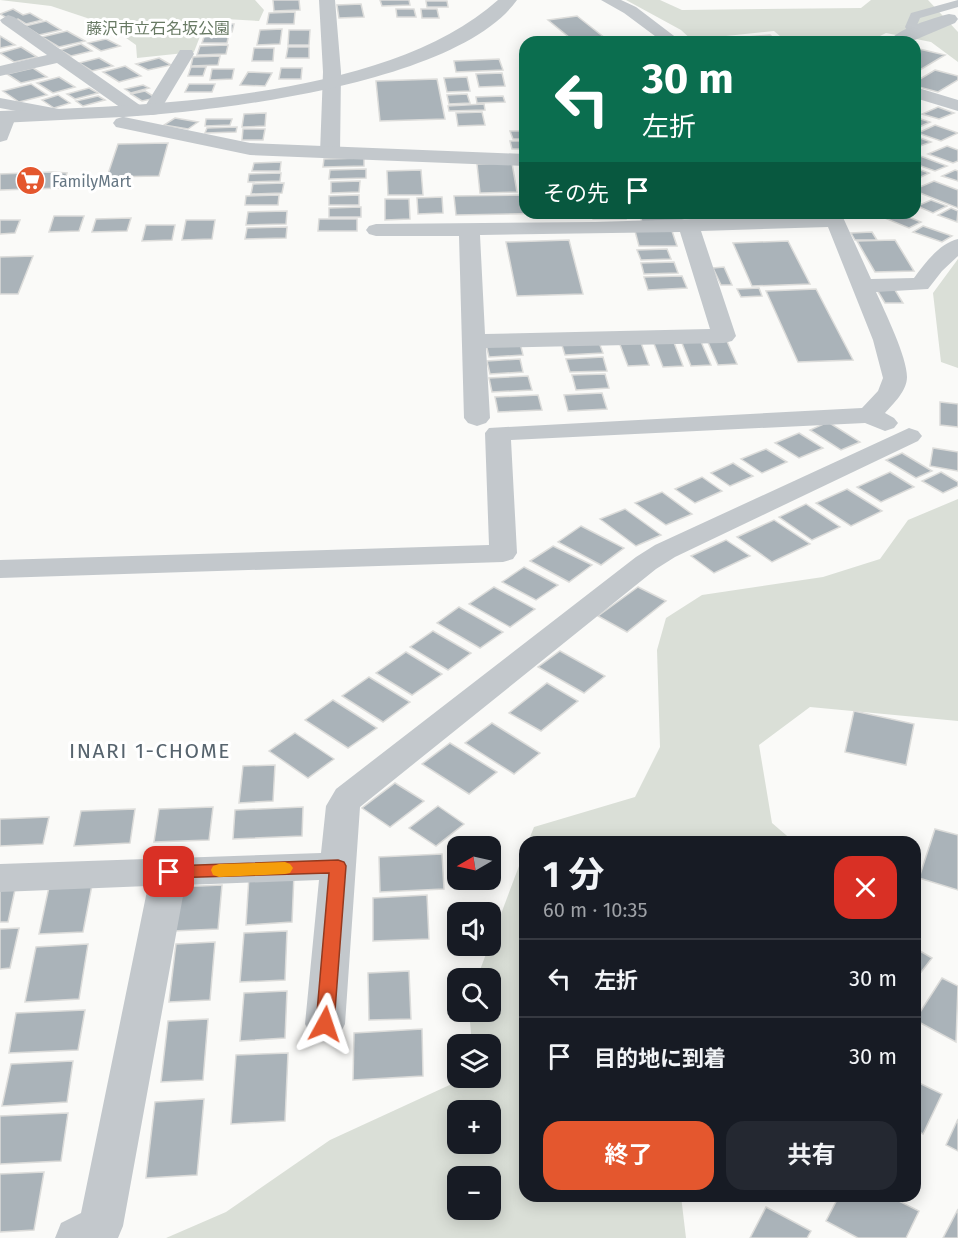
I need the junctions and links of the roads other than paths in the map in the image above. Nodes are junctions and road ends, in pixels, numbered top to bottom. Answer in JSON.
{"nodes":[{"id":1,"x":327,"y":0,"type":"edge"},
{"id":2,"x":508,"y":0,"type":"edge"},
{"id":3,"x":609,"y":0,"type":"edge"},
{"id":4,"x":958,"y":3,"type":"edge"},
{"id":5,"x":947,"y":15,"type":"edge"},
{"id":6,"x":9,"y":27,"type":"edge"},
{"id":7,"x":911,"y":27,"type":"dead end"},
{"id":8,"x":666,"y":36,"type":"edge"},
{"id":9,"x":908,"y":36,"type":"edge"},
{"id":10,"x":186,"y":54,"type":"dead end"},
{"id":11,"x":60,"y":57,"type":"junction"},
{"id":12,"x":0,"y":71,"type":"edge"},
{"id":13,"x":330,"y":82,"type":"junction"},
{"id":14,"x":921,"y":94,"type":"edge"},
{"id":15,"x":958,"y":106,"type":"edge"},
{"id":16,"x":144,"y":110,"type":"junction"},
{"id":17,"x":2,"y":112,"type":"edge"},
{"id":18,"x":110,"y":112,"type":"junction"},
{"id":19,"x":0,"y":136,"type":"edge"},
{"id":20,"x":330,"y":153,"type":"junction"},
{"id":21,"x":519,"y":160,"type":"edge"},
{"id":22,"x":779,"y":219,"type":"edge"},
{"id":23,"x":835,"y":219,"type":"edge"},
{"id":24,"x":697,"y":222,"type":"edge"},
{"id":25,"x":470,"y":229,"type":"junction"},
{"id":26,"x":376,"y":230,"type":"dead end"},
{"id":27,"x":958,"y":244,"type":"edge"},
{"id":28,"x":863,"y":286,"type":"junction"},
{"id":29,"x":474,"y":341,"type":"junction"},
{"id":30,"x":869,"y":415,"type":"junction"},
{"id":31,"x":477,"y":418,"type":"dead end"},
{"id":32,"x":0,"y":569,"type":"edge"},
{"id":33,"x":338,"y":866,"type":"junction"},
{"id":34,"x":169,"y":872,"type":"junction"},
{"id":35,"x":0,"y":878,"type":"edge"},
{"id":36,"x":325,"y":1024,"type":"dead end"},
{"id":37,"x":77,"y":1238,"type":"edge"}],
"edges":[{"from":1,"to":13,"type":"street"},
{"from":2,"to":13,"type":"street"},
{"from":3,"to":8,"type":"street"},
{"from":4,"to":5,"type":"street"},
{"from":5,"to":7,"type":"street"},
{"from":5,"to":9,"type":"street"},
{"from":6,"to":11,"type":"street"},
{"from":10,"to":16,"type":"street"},
{"from":11,"to":12,"type":"street"},
{"from":11,"to":16,"type":"street"},
{"from":13,"to":16,"type":"street"},
{"from":13,"to":20,"type":"street"},
{"from":14,"to":15,"type":"street"},
{"from":16,"to":18,"type":"street"},
{"from":17,"to":18,"type":"street"},
{"from":17,"to":19,"type":"street"},
{"from":18,"to":20,"type":"street"},
{"from":20,"to":21,"type":"street"},
{"from":22,"to":24,"type":"street"},
{"from":23,"to":28,"type":"street"},
{"from":24,"to":25,"type":"street"},
{"from":24,"to":29,"type":"street"},
{"from":25,"to":26,"type":"street"},
{"from":25,"to":29,"type":"street"},
{"from":27,"to":28,"type":"street"},
{"from":28,"to":30,"type":"street"},
{"from":29,"to":31,"type":"street"},
{"from":30,"to":32,"type":"street"},
{"from":30,"to":33,"type":"street"},
{"from":33,"to":34,"type":"street"},
{"from":33,"to":36,"type":"street"},
{"from":34,"to":35,"type":"street"},
{"from":34,"to":37,"type":"street"}]}
